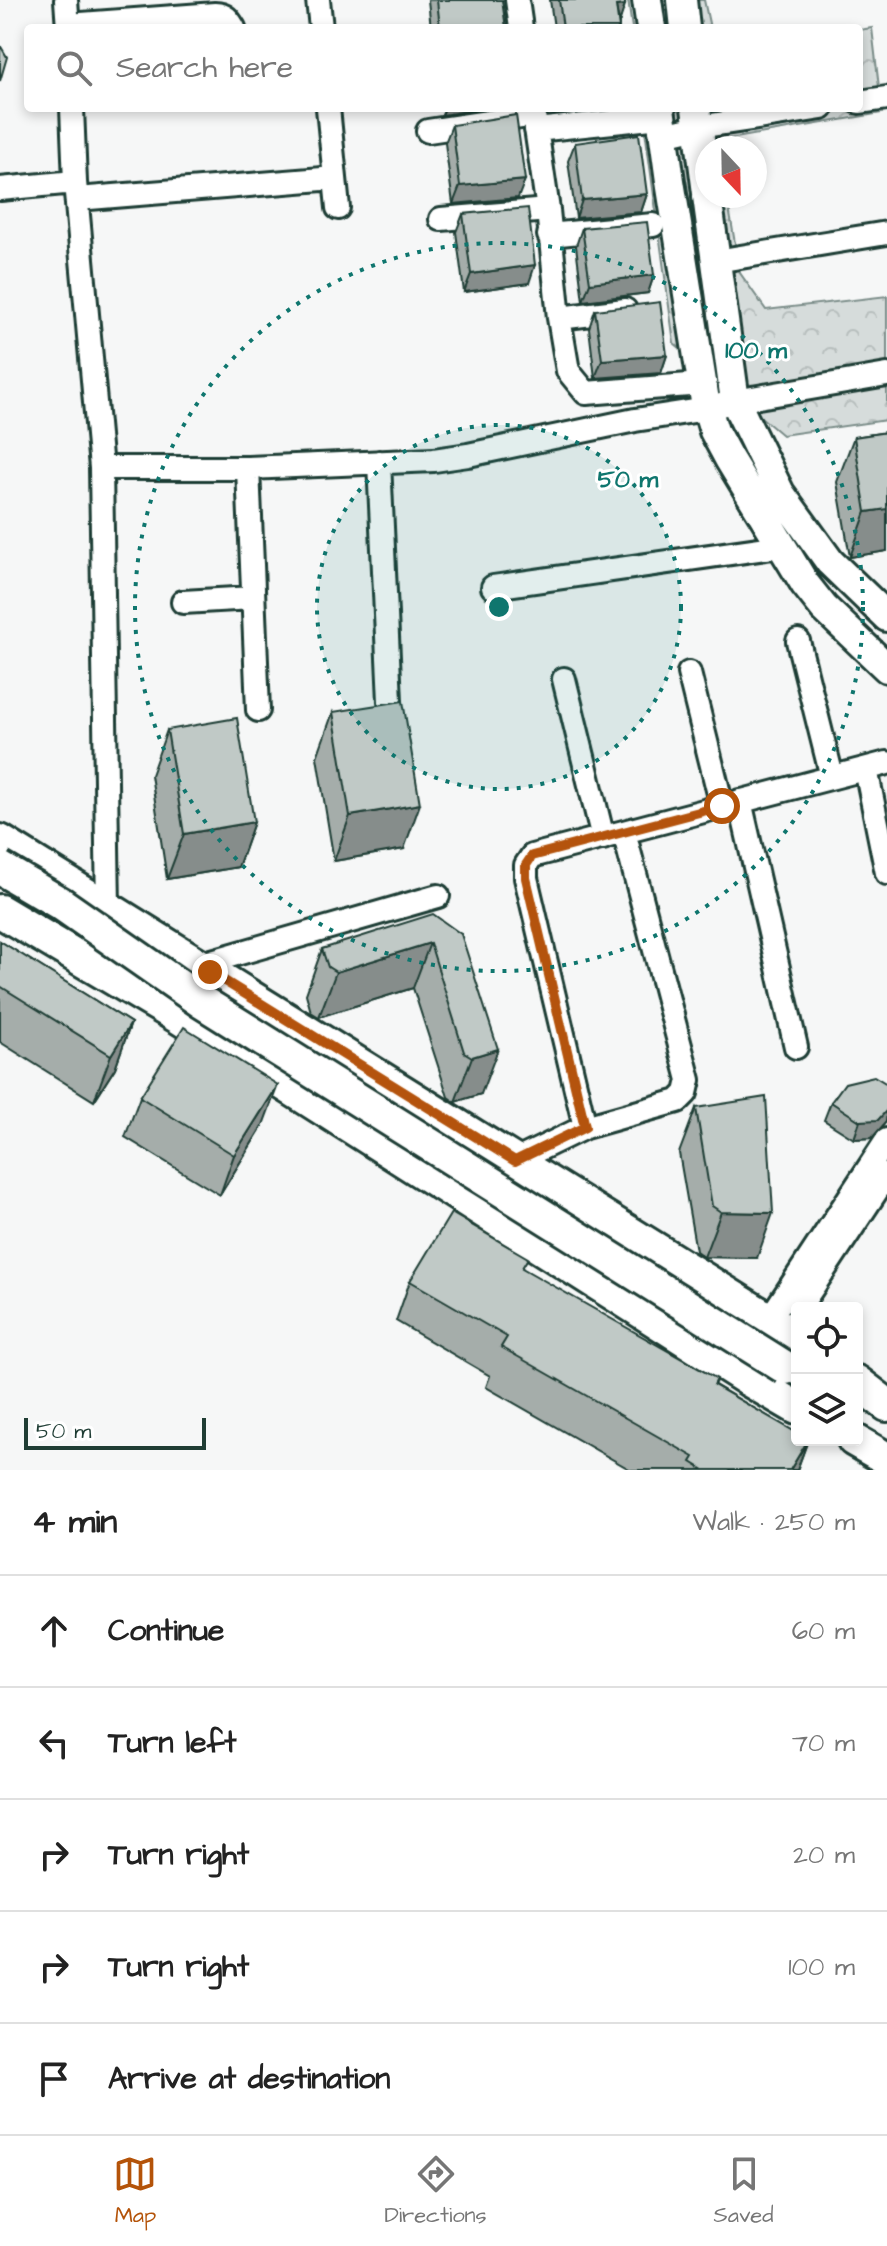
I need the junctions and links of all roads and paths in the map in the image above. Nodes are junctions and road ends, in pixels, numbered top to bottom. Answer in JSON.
{"nodes":[{"id":1,"x":66,"y":0,"type":"edge"},
{"id":2,"x":318,"y":0,"type":"edge"},
{"id":3,"x":517,"y":0,"type":"edge"},
{"id":4,"x":647,"y":0,"type":"edge"},
{"id":5,"x":682,"y":0,"type":"edge"},
{"id":6,"x":68,"y":24,"type":"edge"},
{"id":7,"x":102,"y":24,"type":"edge"},
{"id":8,"x":231,"y":24,"type":"edge"},
{"id":9,"x":321,"y":24,"type":"edge"},
{"id":10,"x":520,"y":24,"type":"edge"},
{"id":11,"x":650,"y":24,"type":"edge"},
{"id":12,"x":685,"y":24,"type":"edge"},
{"id":13,"x":887,"y":98,"type":"edge"},
{"id":14,"x":863,"y":101,"type":"edge"},
{"id":15,"x":72,"y":112,"type":"edge"},
{"id":16,"x":328,"y":112,"type":"edge"},
{"id":17,"x":772,"y":112,"type":"edge"},
{"id":18,"x":534,"y":118,"type":"edge"},
{"id":19,"x":697,"y":118,"type":"edge"},
{"id":20,"x":662,"y":120,"type":"edge"},
{"id":21,"x":428,"y":131,"type":"dead end"},
{"id":22,"x":335,"y":178,"type":"junction"},
{"id":23,"x":0,"y":189,"type":"edge"},
{"id":24,"x":76,"y":191,"type":"junction"},
{"id":25,"x":338,"y":208,"type":"dead end"},
{"id":26,"x":709,"y":208,"type":"edge"},
{"id":27,"x":548,"y":210,"type":"junction"},
{"id":28,"x":441,"y":219,"type":"dead end"},
{"id":29,"x":653,"y":225,"type":"dead end"},
{"id":30,"x":887,"y":233,"type":"edge"},
{"id":31,"x":549,"y":235,"type":"junction"},
{"id":32,"x":716,"y":261,"type":"junction"},
{"id":33,"x":654,"y":306,"type":"edge"},
{"id":34,"x":559,"y":318,"type":"junction"},
{"id":35,"x":887,"y":375,"type":"edge"},
{"id":36,"x":704,"y":397,"type":"junction"},
{"id":37,"x":735,"y":401,"type":"junction"},
{"id":38,"x":379,"y":462,"type":"junction"},
{"id":39,"x":101,"y":468,"type":"junction"},
{"id":40,"x":248,"y":468,"type":"junction"},
{"id":41,"x":780,"y":546,"type":"junction"},
{"id":42,"x":493,"y":587,"type":"dead end"},
{"id":43,"x":253,"y":598,"type":"junction"},
{"id":44,"x":183,"y":602,"type":"dead end"},
{"id":45,"x":887,"y":617,"type":"edge"},
{"id":46,"x":798,"y":641,"type":"dead end"},
{"id":47,"x":887,"y":668,"type":"edge"},
{"id":48,"x":689,"y":673,"type":"dead end"},
{"id":49,"x":564,"y":679,"type":"dead end"},
{"id":50,"x":390,"y":701,"type":"edge"},
{"id":51,"x":258,"y":710,"type":"dead end"},
{"id":52,"x":876,"y":766,"type":"edge"},
{"id":53,"x":832,"y":777,"type":"junction"},
{"id":54,"x":731,"y":804,"type":"junction"},
{"id":55,"x":614,"y":835,"type":"junction"},
{"id":56,"x":0,"y":841,"type":"edge"},
{"id":57,"x":0,"y":868,"type":"edge"},
{"id":58,"x":887,"y":873,"type":"edge"},
{"id":59,"x":0,"y":889,"type":"edge"},
{"id":60,"x":438,"y":896,"type":"dead end"},
{"id":61,"x":108,"y":908,"type":"junction"},
{"id":62,"x":0,"y":911,"type":"edge"},
{"id":63,"x":204,"y":968,"type":"junction"},
{"id":64,"x":141,"y":995,"type":"junction"},
{"id":65,"x":180,"y":1018,"type":"junction"},
{"id":66,"x":796,"y":1047,"type":"dead end"},
{"id":67,"x":585,"y":1127,"type":"junction"},
{"id":68,"x":887,"y":1140,"type":"edge"},
{"id":69,"x":515,"y":1161,"type":"junction"},
{"id":70,"x":880,"y":1178,"type":"edge"},
{"id":71,"x":790,"y":1320,"type":"edge"},
{"id":72,"x":791,"y":1371,"type":"edge"},
{"id":73,"x":863,"y":1387,"type":"edge"},
{"id":74,"x":791,"y":1404,"type":"edge"},
{"id":75,"x":887,"y":1405,"type":"edge"},
{"id":76,"x":863,"y":1409,"type":"edge"},
{"id":77,"x":887,"y":1422,"type":"edge"},
{"id":78,"x":863,"y":1445,"type":"edge"},
{"id":79,"x":887,"y":1459,"type":"edge"}],
"edges":[{"from":1,"to":6,"type":"street"},
{"from":2,"to":9,"type":"street"},
{"from":3,"to":10,"type":"street"},
{"from":4,"to":11,"type":"street"},
{"from":5,"to":12,"type":"street"},
{"from":7,"to":8,"type":"street"},
{"from":13,"to":14,"type":"street"},
{"from":15,"to":24,"type":"street"},
{"from":16,"to":22,"type":"street"},
{"from":17,"to":19,"type":"street"},
{"from":18,"to":20,"type":"street"},
{"from":18,"to":21,"type":"street"},
{"from":18,"to":27,"type":"street"},
{"from":19,"to":20,"type":"street"},
{"from":20,"to":36,"type":"street"},
{"from":22,"to":24,"type":"street"},
{"from":22,"to":25,"type":"street"},
{"from":23,"to":24,"type":"street"},
{"from":24,"to":39,"type":"street"},
{"from":26,"to":32,"type":"street"},
{"from":27,"to":28,"type":"street"},
{"from":27,"to":31,"type":"street"},
{"from":29,"to":31,"type":"street"},
{"from":30,"to":32,"type":"street"},
{"from":31,"to":34,"type":"street"},
{"from":32,"to":37,"type":"street"},
{"from":33,"to":34,"type":"street"},
{"from":34,"to":36,"type":"street"},
{"from":35,"to":37,"type":"street"},
{"from":36,"to":37,"type":"street"},
{"from":36,"to":38,"type":"street"},
{"from":36,"to":41,"type":"street"},
{"from":37,"to":45,"type":"street"},
{"from":38,"to":40,"type":"street"},
{"from":38,"to":50,"type":"street"},
{"from":39,"to":40,"type":"street"},
{"from":39,"to":61,"type":"street"},
{"from":40,"to":43,"type":"street"},
{"from":41,"to":42,"type":"street"},
{"from":41,"to":47,"type":"street"},
{"from":43,"to":44,"type":"street"},
{"from":43,"to":51,"type":"street"},
{"from":46,"to":53,"type":"street"},
{"from":48,"to":54,"type":"street"},
{"from":49,"to":55,"type":"street"},
{"from":52,"to":53,"type":"street"},
{"from":52,"to":58,"type":"street"},
{"from":53,"to":54,"type":"street"},
{"from":54,"to":55,"type":"street"},
{"from":54,"to":66,"type":"street"},
{"from":55,"to":67,"type":"street"},
{"from":55,"to":67,"type":"street"},
{"from":56,"to":61,"type":"main road"},
{"from":57,"to":72,"type":"main road","bridge":true},
{"from":59,"to":64,"type":"main road"},
{"from":60,"to":63,"type":"street"},
{"from":61,"to":63,"type":"main road"},
{"from":62,"to":64,"type":"main road"},
{"from":63,"to":65,"type":"main road"},
{"from":63,"to":69,"type":"main road"},
{"from":64,"to":65,"type":"main road"},
{"from":65,"to":74,"type":"main road"},
{"from":67,"to":69,"type":"street"},
{"from":68,"to":70,"type":"street"},
{"from":69,"to":71,"type":"main road"},
{"from":70,"to":71,"type":"street"},
{"from":70,"to":71,"type":"street"},
{"from":73,"to":75,"type":"main road"},
{"from":76,"to":77,"type":"main road"},
{"from":78,"to":79,"type":"main road"}]}
